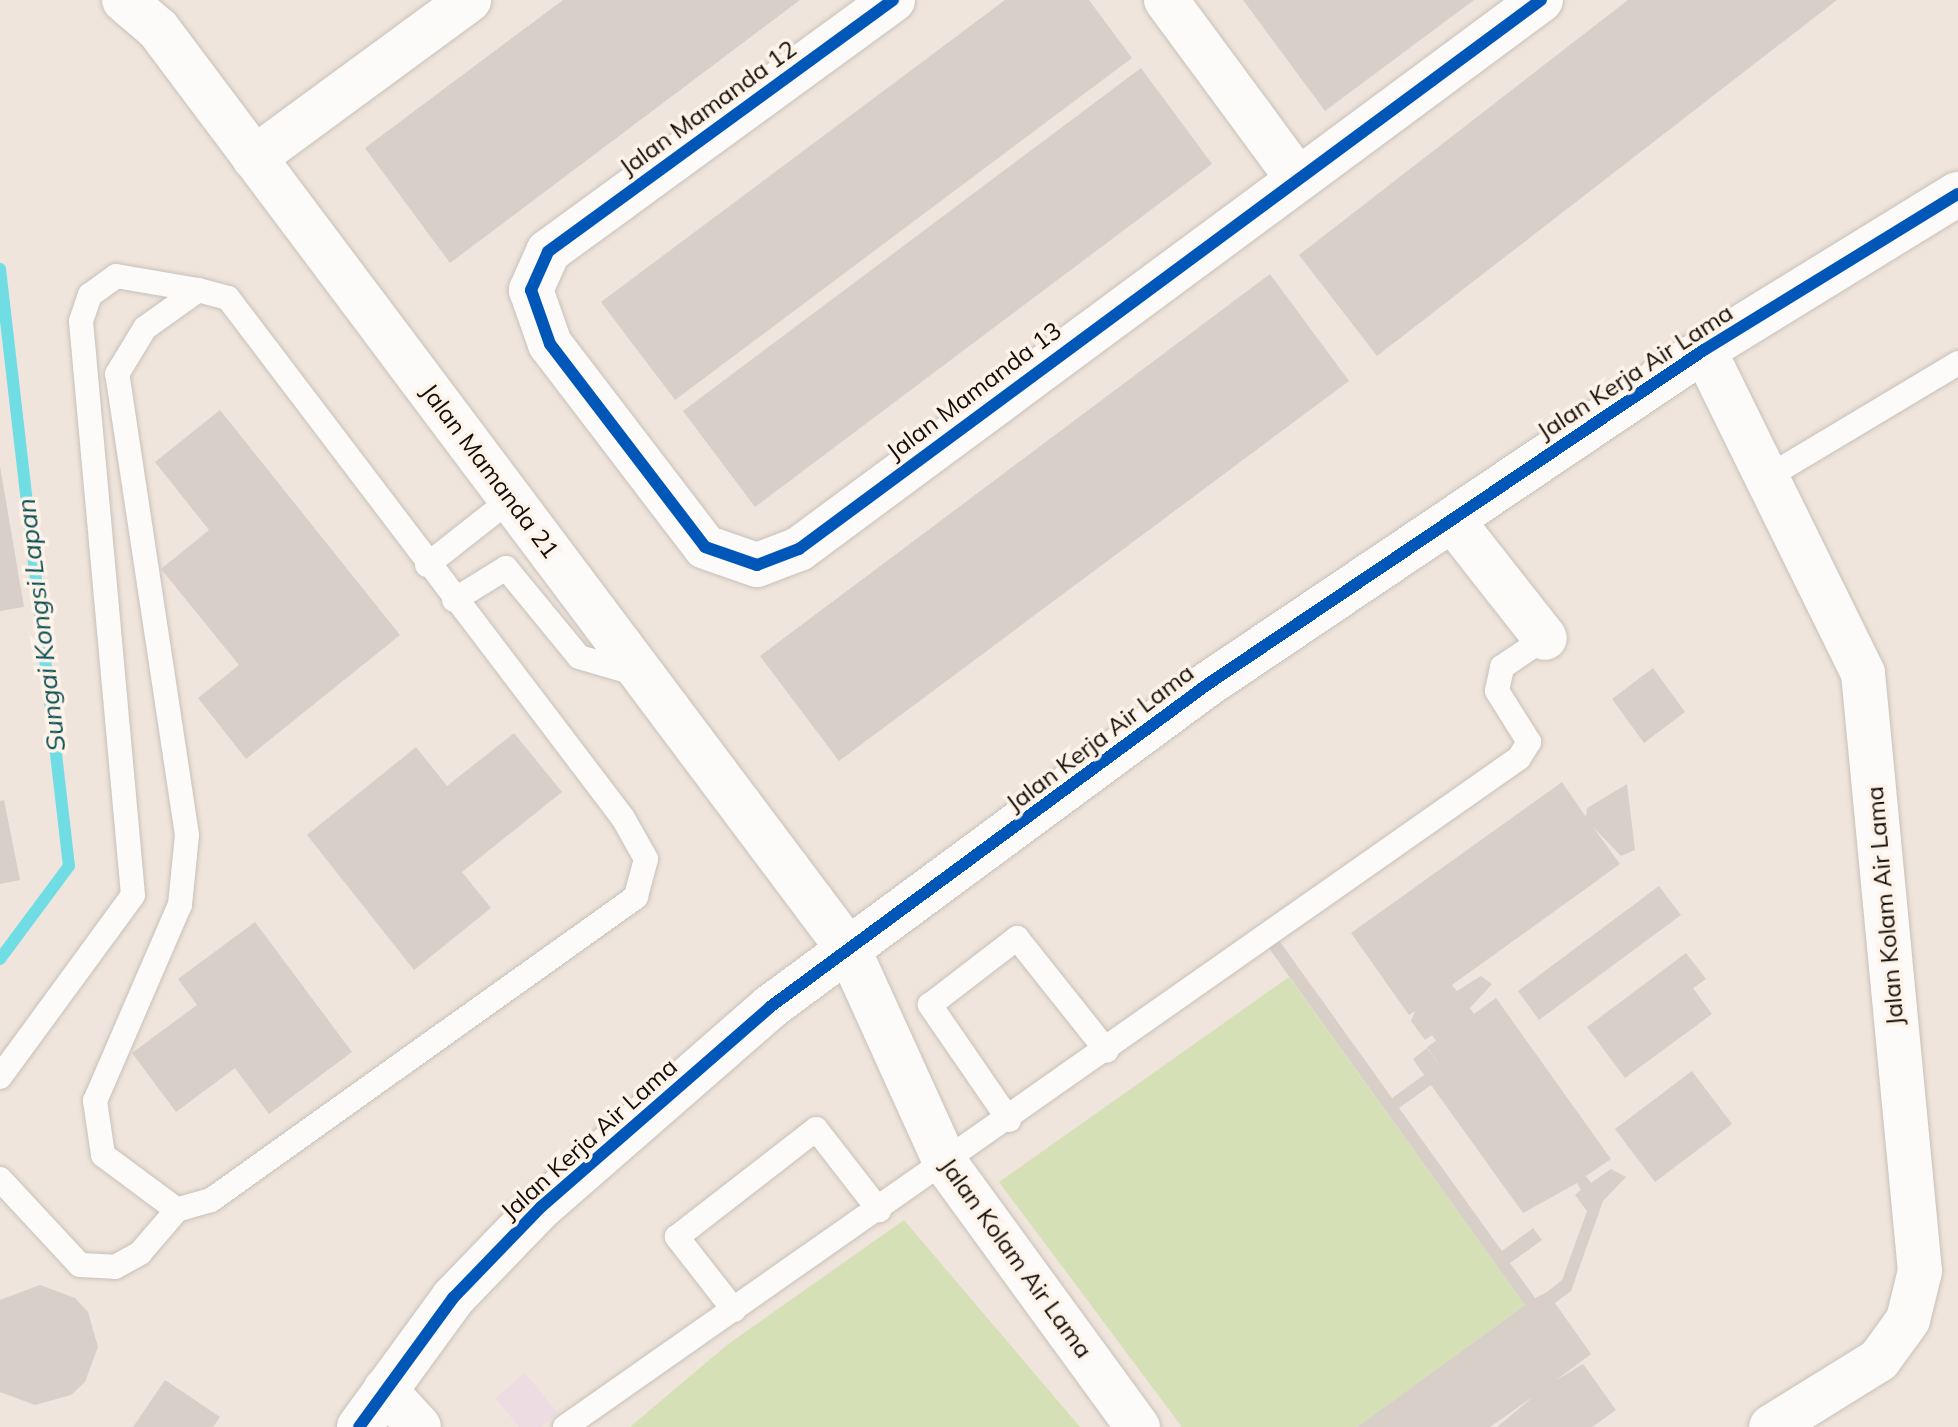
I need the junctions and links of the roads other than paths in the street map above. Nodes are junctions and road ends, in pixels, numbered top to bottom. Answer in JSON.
{"nodes":[{"id":1,"x":124,"y":0,"type":"edge"},
{"id":2,"x":469,"y":0,"type":"edge"},
{"id":3,"x":893,"y":0,"type":"edge"},
{"id":4,"x":1166,"y":0,"type":"edge"},
{"id":5,"x":1541,"y":0,"type":"edge"},
{"id":6,"x":254,"y":158,"type":"junction"},
{"id":7,"x":1298,"y":179,"type":"junction"},
{"id":8,"x":1958,"y":194,"type":"edge"},
{"id":9,"x":548,"y":252,"type":"joint"},
{"id":10,"x":198,"y":290,"type":"junction"},
{"id":11,"x":1704,"y":350,"type":"junction"},
{"id":12,"x":1958,"y":363,"type":"edge"},
{"id":13,"x":1766,"y":478,"type":"junction"},
{"id":14,"x":511,"y":499,"type":"junction"},
{"id":15,"x":1452,"y":520,"type":"junction"},
{"id":16,"x":427,"y":565,"type":"junction"},
{"id":17,"x":454,"y":600,"type":"junction"},
{"id":18,"x":1545,"y":638,"type":"joint"},
{"id":19,"x":644,"y":676,"type":"junction"},
{"id":20,"x":849,"y":950,"type":"junction"},
{"id":21,"x":1107,"y":1051,"type":"junction"},
{"id":22,"x":0,"y":1077,"type":"edge"},
{"id":23,"x":1009,"y":1120,"type":"junction"},
{"id":24,"x":946,"y":1164,"type":"junction"},
{"id":25,"x":0,"y":1179,"type":"edge"},
{"id":26,"x":177,"y":1210,"type":"junction"},
{"id":27,"x":879,"y":1210,"type":"junction"},
{"id":28,"x":734,"y":1310,"type":"junction"},
{"id":29,"x":385,"y":1390,"type":"junction"},
{"id":30,"x":359,"y":1427,"type":"edge"},
{"id":31,"x":419,"y":1427,"type":"edge"},
{"id":32,"x":565,"y":1427,"type":"edge"},
{"id":33,"x":1138,"y":1427,"type":"edge"},
{"id":34,"x":1771,"y":1427,"type":"edge"}],
"edges":[{"from":1,"to":6,"type":"street","name":"Jalan Mamanda 21"},
{"from":2,"to":6,"type":"street"},
{"from":3,"to":9,"type":"street","name":"Jalan Mamanda 12"},
{"from":4,"to":7,"type":"street"},
{"from":5,"to":7,"type":"street","name":"Jalan Mamanda 13"},
{"from":6,"to":14,"type":"street","name":"Jalan Mamanda 21"},
{"from":7,"to":9,"type":"street","name":"Jalan Mamanda 13"},
{"from":8,"to":11,"type":"street","name":"Jalan Kerja Air Lama"},
{"from":10,"to":16,"type":"lane"},
{"from":10,"to":22,"type":"lane"},
{"from":10,"to":26,"type":"lane"},
{"from":11,"to":13,"type":"street","name":"Jalan Kolam Air Lama"},
{"from":11,"to":15,"type":"street","name":"Jalan Kerja Air Lama"},
{"from":12,"to":13,"type":"lane"},
{"from":13,"to":34,"type":"street","name":"Jalan Kolam Air Lama"},
{"from":14,"to":16,"type":"lane"},
{"from":14,"to":19,"type":"street","name":"Jalan Mamanda 21"},
{"from":15,"to":18,"type":"street"},
{"from":15,"to":20,"type":"street","name":"Jalan Kerja Air Lama"},
{"from":16,"to":17,"type":"lane"},
{"from":17,"to":19,"type":"lane"},
{"from":17,"to":26,"type":"lane"},
{"from":18,"to":21,"type":"lane"},
{"from":19,"to":20,"type":"street","name":"Jalan Mamanda 21"},
{"from":20,"to":24,"type":"street","name":"Jalan Kolam Air Lama"},
{"from":20,"to":29,"type":"street","name":"Jalan Kerja Air Lama"},
{"from":21,"to":23,"type":"lane"},
{"from":21,"to":23,"type":"lane"},
{"from":23,"to":24,"type":"lane"},
{"from":24,"to":27,"type":"lane"},
{"from":24,"to":33,"type":"street","name":"Jalan Kolam Air Lama"},
{"from":25,"to":26,"type":"lane"},
{"from":27,"to":28,"type":"lane"},
{"from":27,"to":28,"type":"lane"},
{"from":28,"to":32,"type":"lane"},
{"from":29,"to":30,"type":"street","name":"Jalan Kerja Air Lama"},
{"from":29,"to":31,"type":"street"}]}
